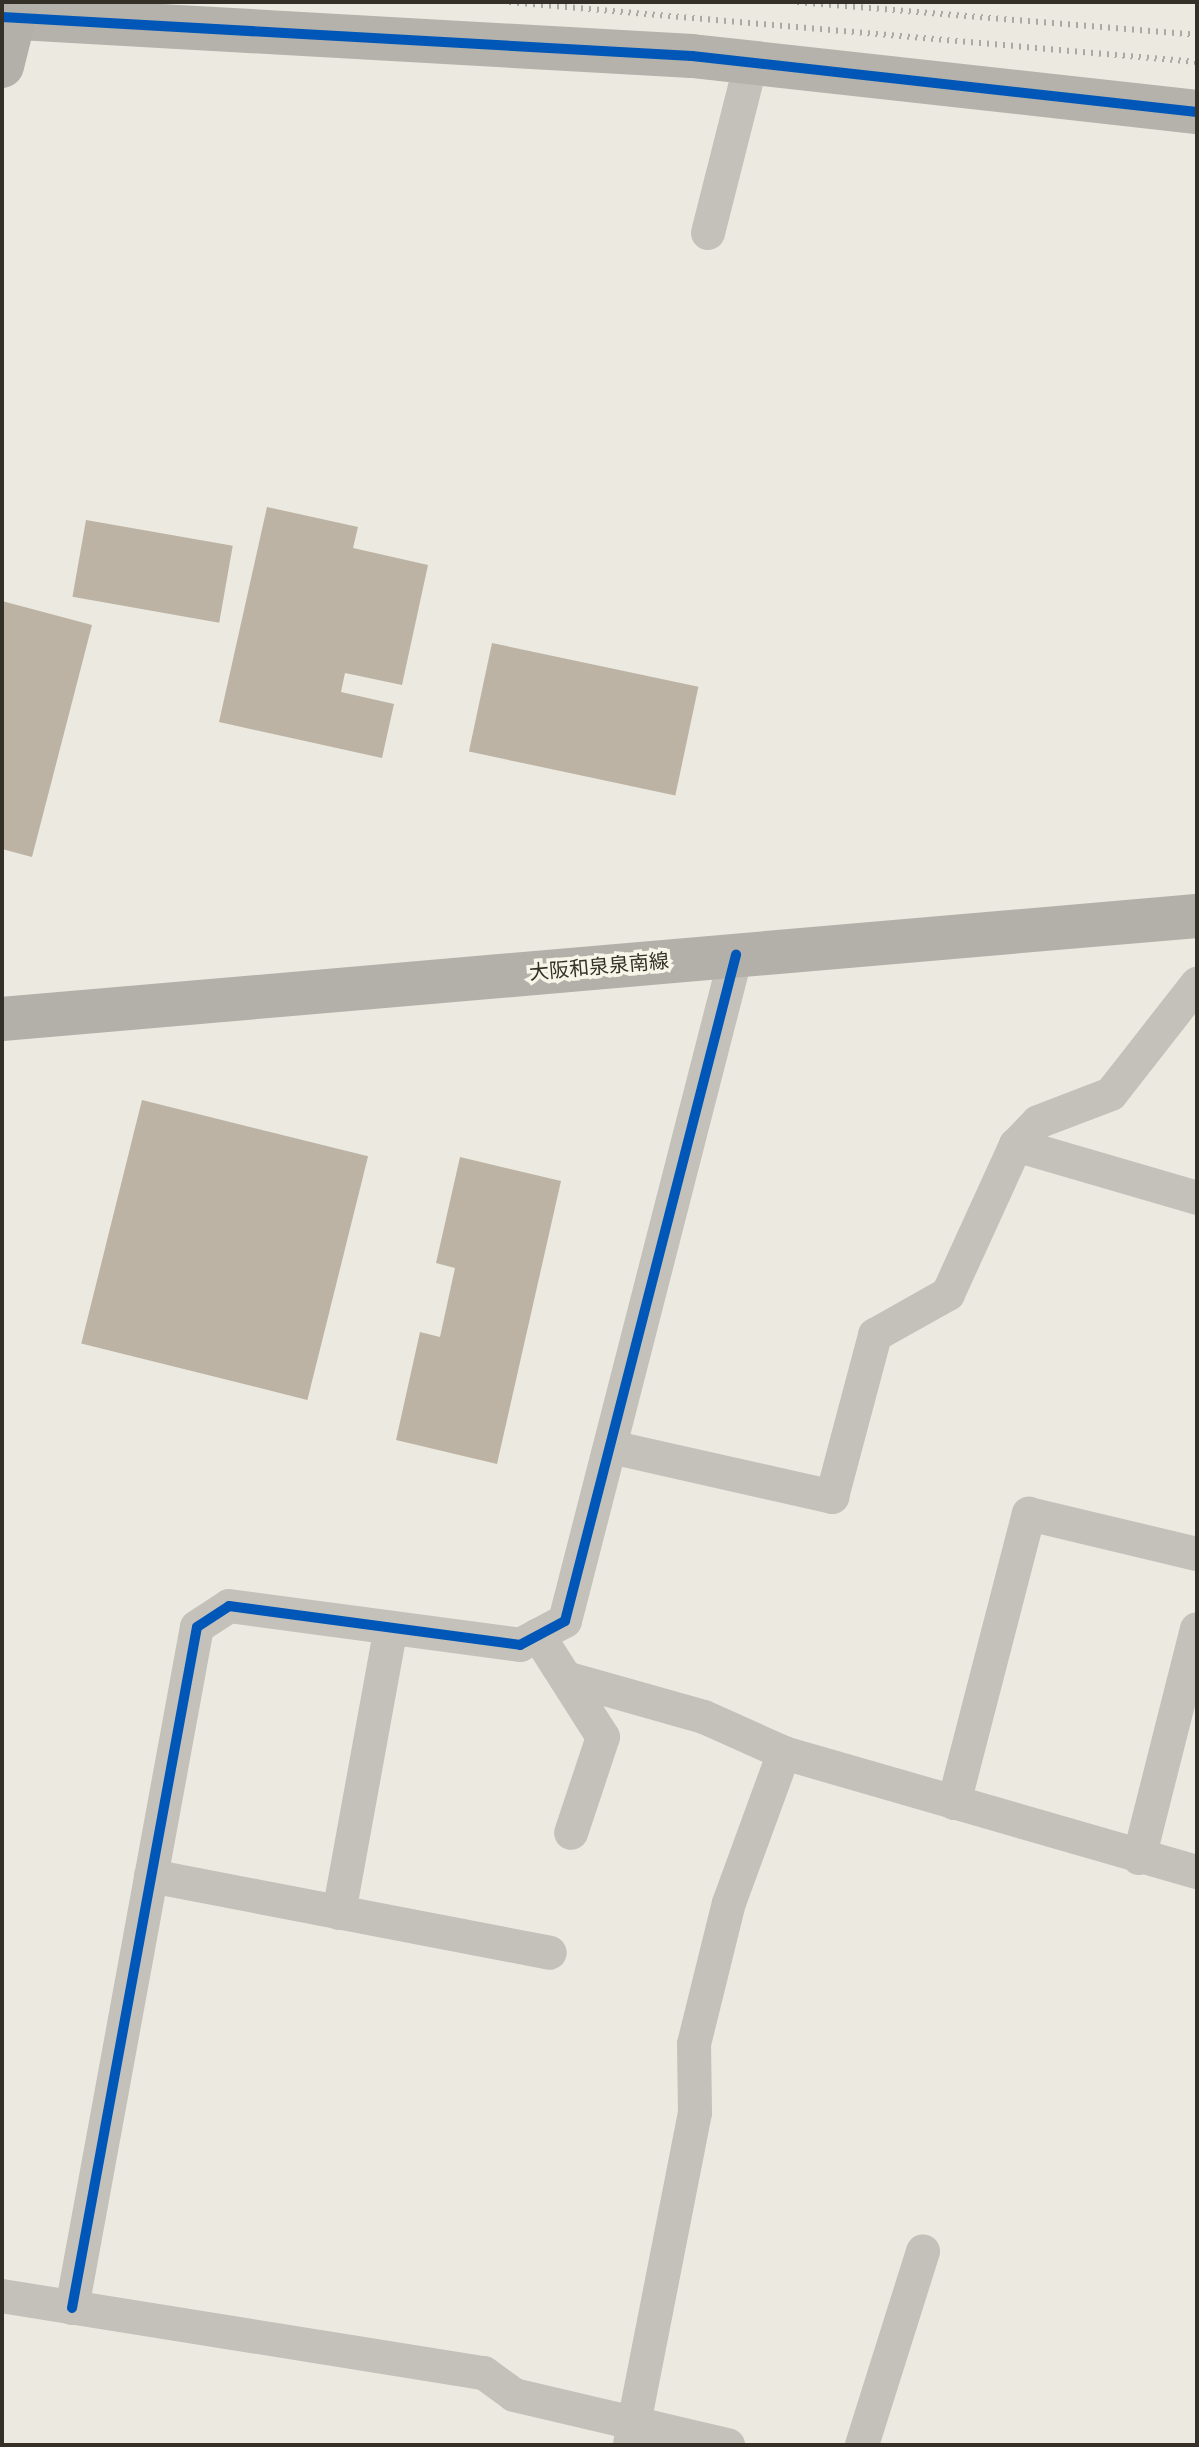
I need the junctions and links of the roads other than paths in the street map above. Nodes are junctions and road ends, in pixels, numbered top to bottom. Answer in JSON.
{"nodes":[{"id":1,"x":11,"y":12,"type":"edge"},
{"id":2,"x":751,"y":63,"type":"junction"},
{"id":3,"x":2,"y":66,"type":"edge"},
{"id":4,"x":1197,"y":112,"type":"edge"},
{"id":5,"x":708,"y":233,"type":"dead end"},
{"id":6,"x":1197,"y":916,"type":"edge"},
{"id":7,"x":736,"y":955,"type":"junction"},
{"id":8,"x":1197,"y":984,"type":"edge"},
{"id":9,"x":2,"y":1019,"type":"edge"},
{"id":10,"x":1016,"y":1145,"type":"junction"},
{"id":11,"x":1197,"y":1198,"type":"edge"},
{"id":12,"x":611,"y":1447,"type":"junction"},
{"id":13,"x":1197,"y":1554,"type":"edge"},
{"id":14,"x":391,"y":1628,"type":"junction"},
{"id":15,"x":1197,"y":1629,"type":"edge"},
{"id":16,"x":538,"y":1635,"type":"junction"},
{"id":17,"x":566,"y":1678,"type":"junction"},
{"id":18,"x":784,"y":1753,"type":"junction"},
{"id":19,"x":954,"y":1803,"type":"junction"},
{"id":20,"x":571,"y":1833,"type":"dead end"},
{"id":21,"x":1139,"y":1858,"type":"junction"},
{"id":22,"x":1197,"y":1872,"type":"edge"},
{"id":23,"x":151,"y":1876,"type":"junction"},
{"id":24,"x":339,"y":1913,"type":"junction"},
{"id":25,"x":550,"y":1953,"type":"dead end"},
{"id":26,"x":923,"y":2251,"type":"dead end"},
{"id":27,"x":2,"y":2296,"type":"edge"},
{"id":28,"x":72,"y":2308,"type":"junction"},
{"id":29,"x":631,"y":2434,"type":"edge"},
{"id":30,"x":728,"y":2445,"type":"edge"},
{"id":31,"x":862,"y":2445,"type":"edge"}],
"edges":[{"from":1,"to":2,"type":"street"},
{"from":1,"to":3,"type":"main road"},
{"from":2,"to":4,"type":"street"},
{"from":2,"to":5,"type":"street"},
{"from":6,"to":7,"type":"main road","name":"大阪和泉泉南線"},
{"from":7,"to":9,"type":"main road","name":"大阪和泉泉南線"},
{"from":7,"to":12,"type":"street"},
{"from":8,"to":10,"type":"street"},
{"from":10,"to":11,"type":"street"},
{"from":10,"to":12,"type":"street"},
{"from":12,"to":16,"type":"street"},
{"from":13,"to":19,"type":"street"},
{"from":14,"to":16,"type":"street"},
{"from":14,"to":23,"type":"street"},
{"from":14,"to":24,"type":"street"},
{"from":15,"to":21,"type":"street"},
{"from":16,"to":17,"type":"street"},
{"from":17,"to":18,"type":"street"},
{"from":17,"to":20,"type":"street"},
{"from":18,"to":19,"type":"street"},
{"from":18,"to":29,"type":"street"},
{"from":19,"to":21,"type":"street"},
{"from":21,"to":22,"type":"street"},
{"from":23,"to":24,"type":"street"},
{"from":23,"to":28,"type":"street"},
{"from":24,"to":25,"type":"street"},
{"from":26,"to":31,"type":"street"},
{"from":27,"to":28,"type":"street"},
{"from":28,"to":29,"type":"street"},
{"from":29,"to":30,"type":"street"}]}
